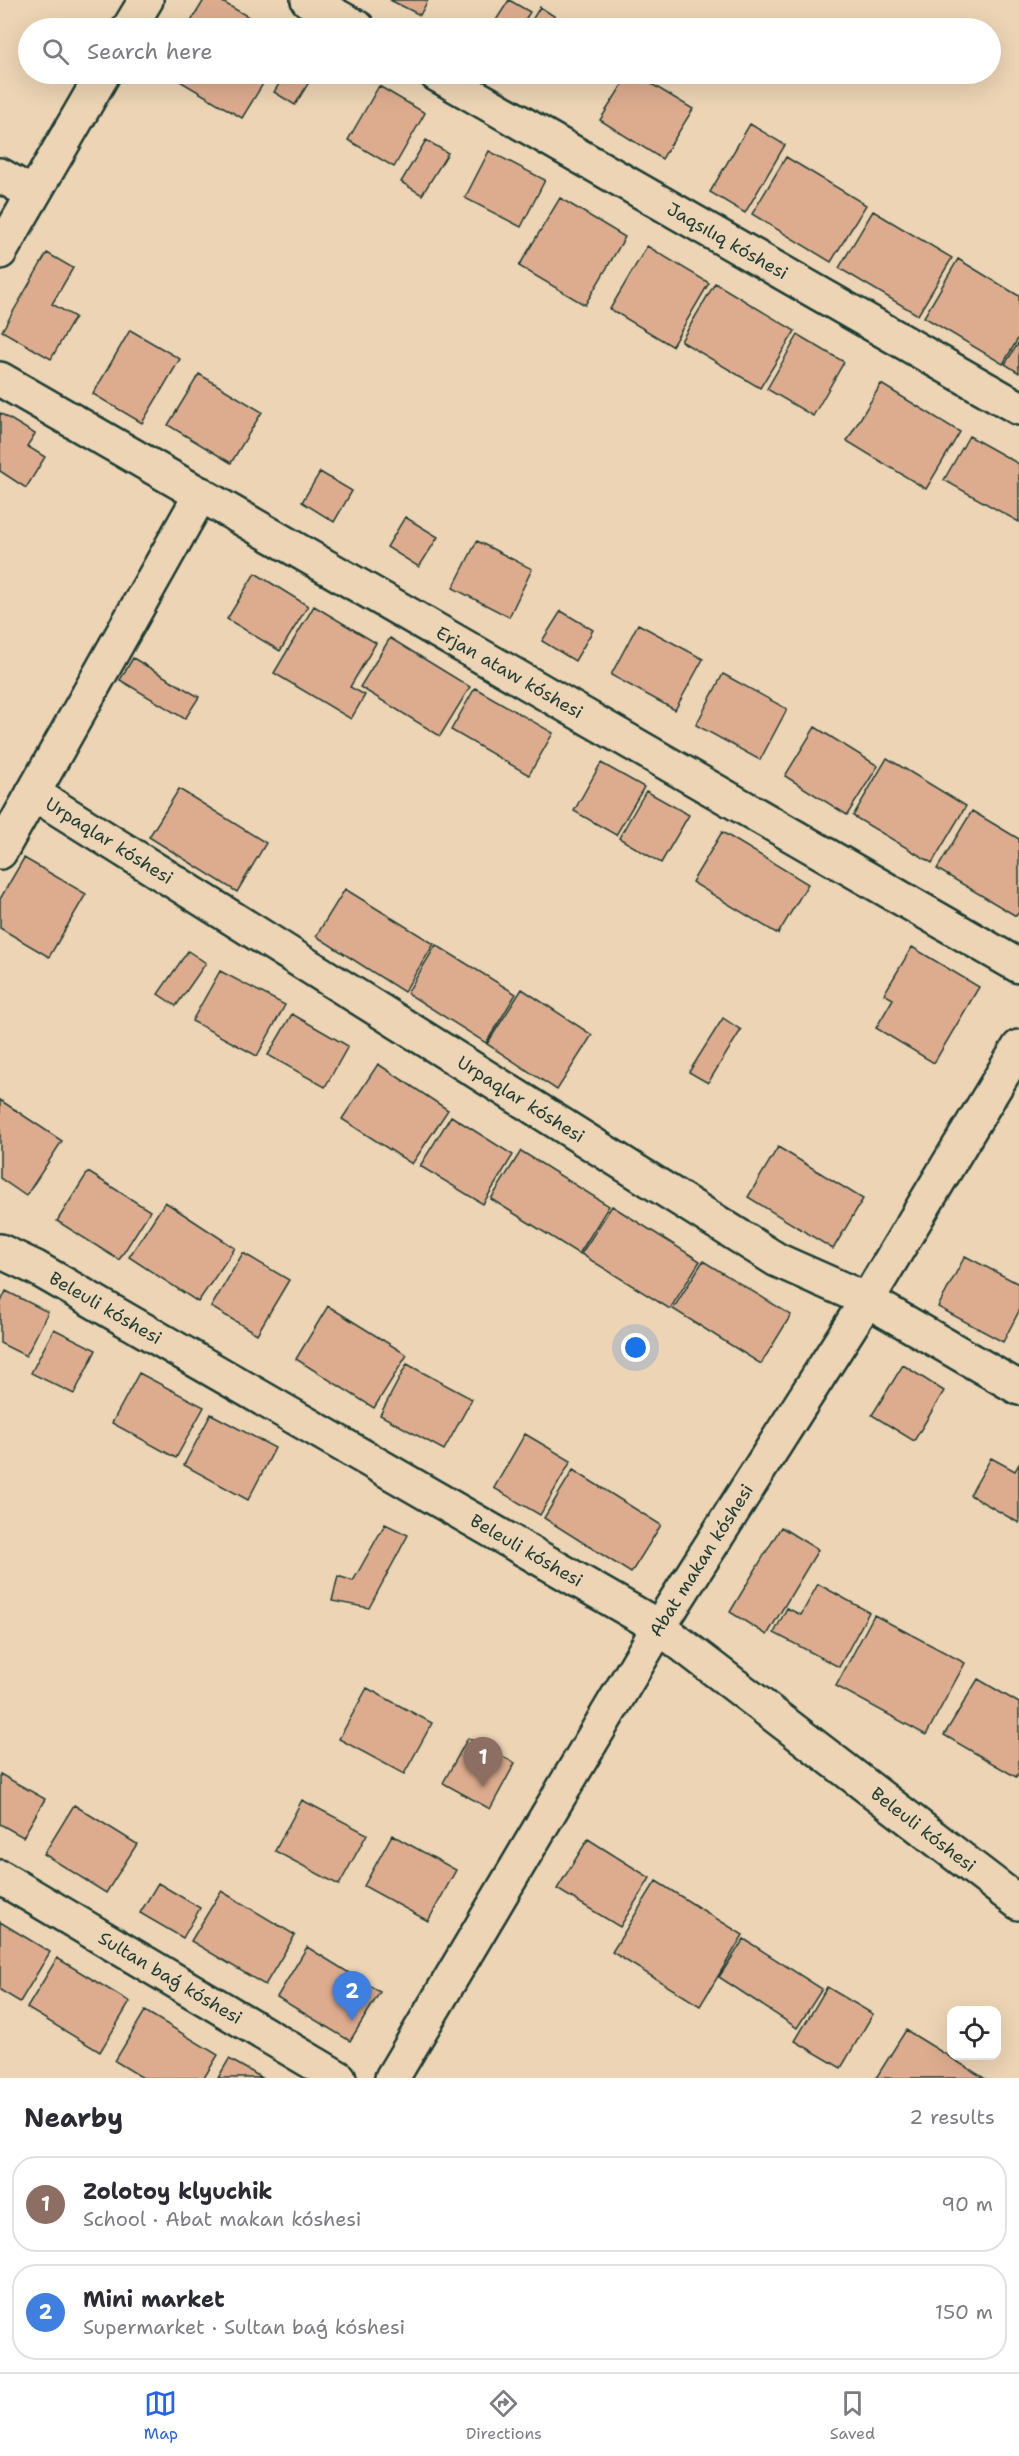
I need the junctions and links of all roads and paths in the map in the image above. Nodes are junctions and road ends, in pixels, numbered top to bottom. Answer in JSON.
{"nodes":[{"id":1,"x":146,"y":0,"type":"edge"},
{"id":2,"x":308,"y":0,"type":"edge"},
{"id":3,"x":135,"y":18,"type":"edge"},
{"id":4,"x":340,"y":18,"type":"edge"},
{"id":5,"x":97,"y":84,"type":"edge"},
{"id":6,"x":453,"y":84,"type":"edge"},
{"id":7,"x":0,"y":176,"type":"edge"},
{"id":8,"x":33,"y":194,"type":"junction"},
{"id":9,"x":0,"y":252,"type":"edge"},
{"id":10,"x":0,"y":379,"type":"edge"},
{"id":11,"x":1019,"y":408,"type":"edge"},
{"id":12,"x":201,"y":494,"type":"junction"},
{"id":13,"x":33,"y":793,"type":"junction"},
{"id":14,"x":0,"y":852,"type":"edge"},
{"id":15,"x":1019,"y":966,"type":"edge"},
{"id":16,"x":1019,"y":1047,"type":"edge"},
{"id":17,"x":0,"y":1251,"type":"edge"},
{"id":18,"x":867,"y":1300,"type":"junction"},
{"id":19,"x":1019,"y":1388,"type":"edge"},
{"id":20,"x":658,"y":1627,"type":"junction"},
{"id":21,"x":0,"y":1877,"type":"edge"},
{"id":22,"x":1019,"y":1903,"type":"edge"},
{"id":23,"x":339,"y":2078,"type":"edge"},
{"id":24,"x":392,"y":2078,"type":"edge"}],
"edges":[{"from":1,"to":3,"type":"street"},
{"from":2,"to":4,"type":"street"},
{"from":5,"to":8,"type":"street"},
{"from":6,"to":11,"type":"street","name":"Jaqsılıq kóshesi"},
{"from":7,"to":8,"type":"street"},
{"from":8,"to":9,"type":"street"},
{"from":10,"to":12,"type":"street","name":"Erjan ataw kóshesi"},
{"from":12,"to":13,"type":"street"},
{"from":12,"to":15,"type":"street","name":"Erjan ataw kóshesi"},
{"from":13,"to":14,"type":"street"},
{"from":13,"to":18,"type":"street","name":"Urpaqlar kóshesi"},
{"from":16,"to":18,"type":"street","name":"Abat makan kóshesi"},
{"from":17,"to":20,"type":"street","name":"Beleuli kóshesi"},
{"from":18,"to":19,"type":"street","name":"Urpaqlar kóshesi"},
{"from":18,"to":20,"type":"street","name":"Abat makan kóshesi"},
{"from":20,"to":22,"type":"street","name":"Beleuli kóshesi"},
{"from":20,"to":24,"type":"street","name":"Abat makan kóshesi"},
{"from":21,"to":23,"type":"street","name":"Sultan baǵ kóshesi"}]}
